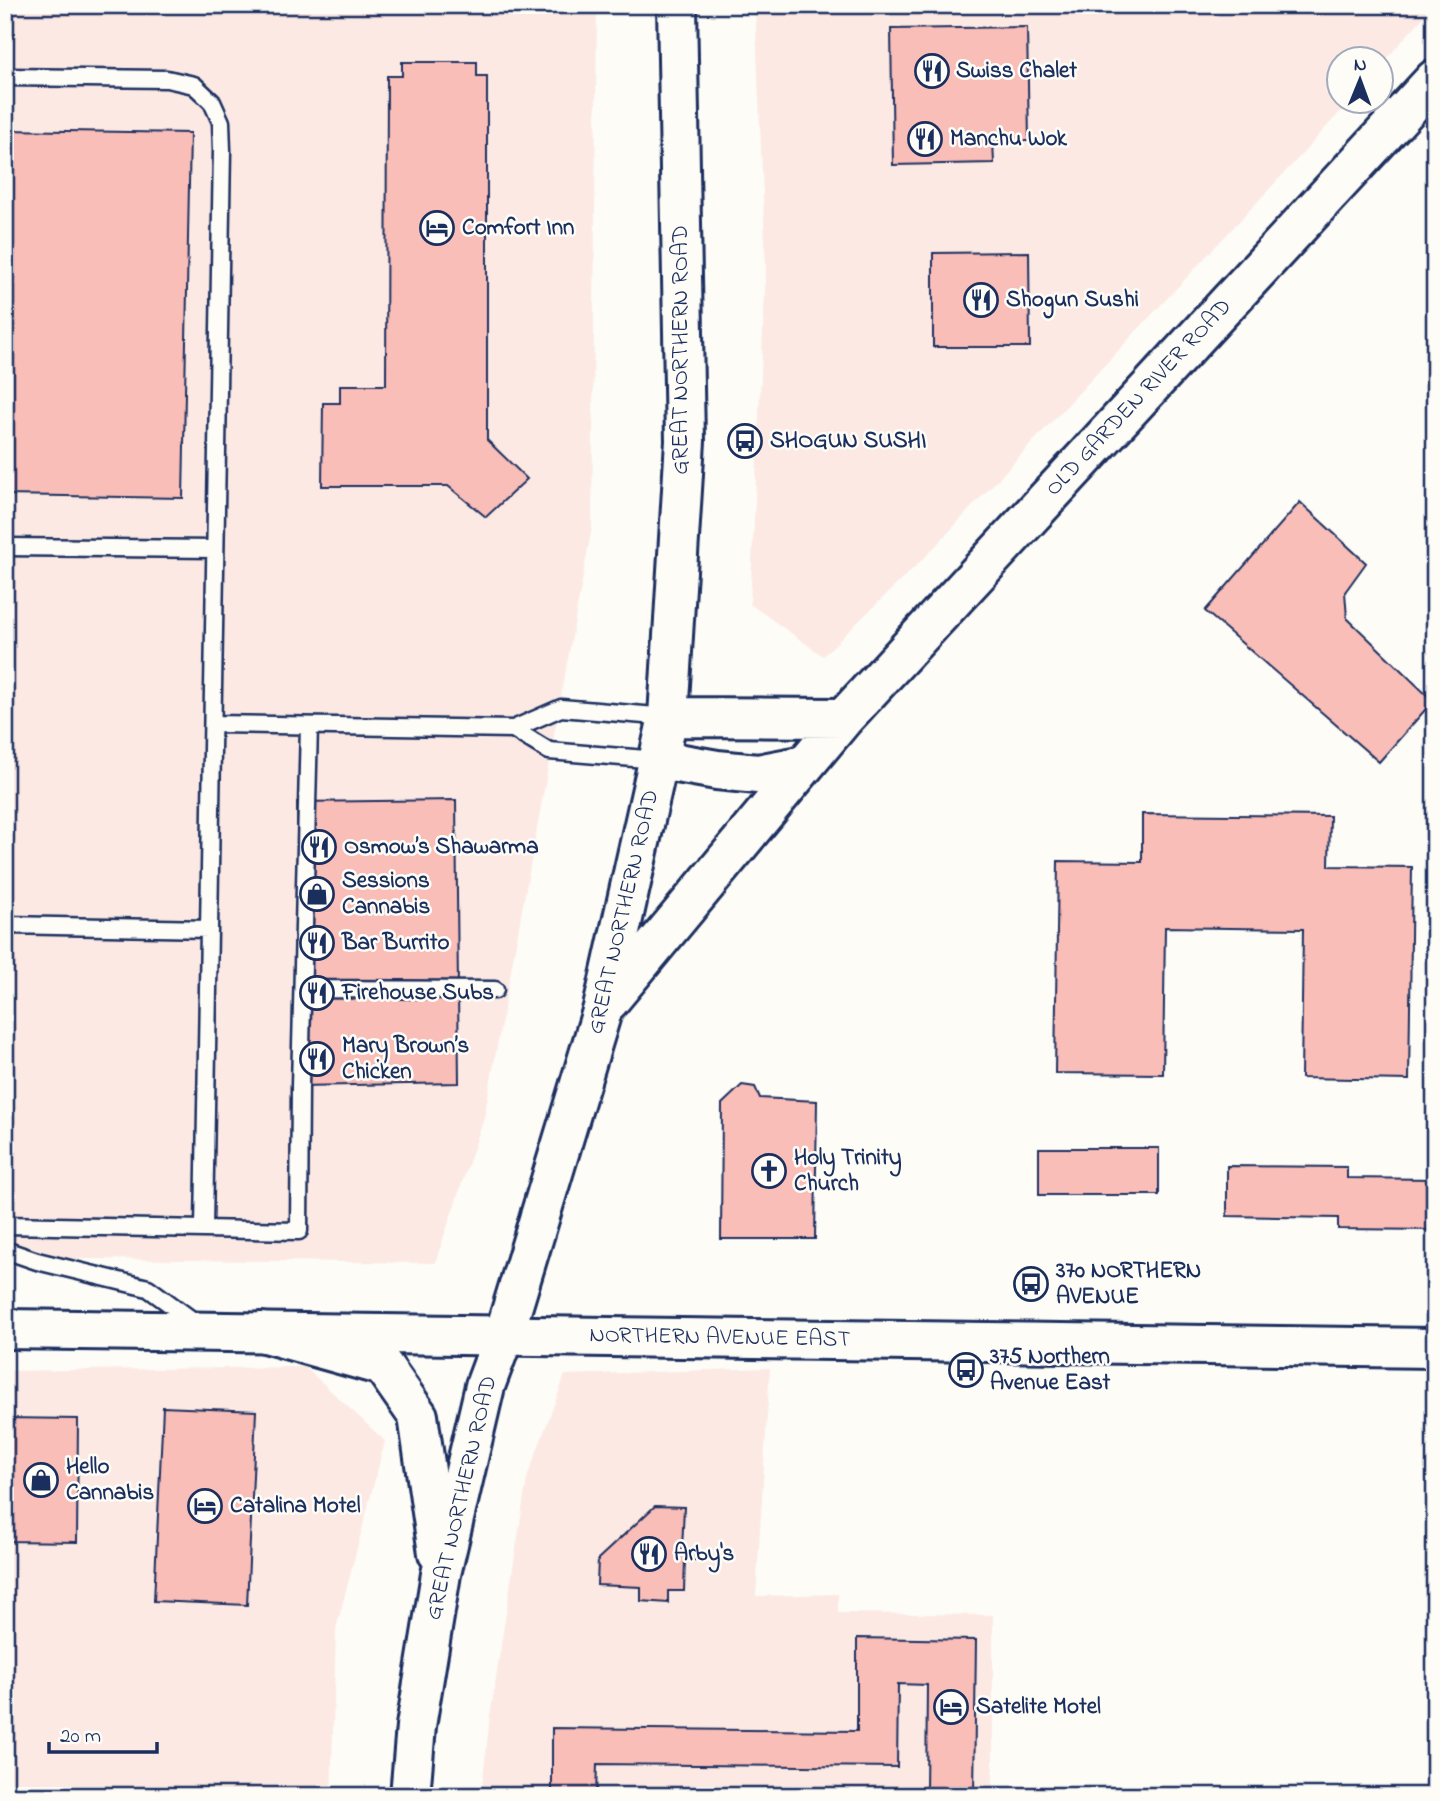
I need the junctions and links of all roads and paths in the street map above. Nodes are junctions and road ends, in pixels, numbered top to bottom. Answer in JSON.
{"nodes":[{"id":1,"x":677,"y":5,"type":"edge"},
{"id":2,"x":5,"y":77,"type":"edge"},
{"id":3,"x":1435,"y":79,"type":"edge"},
{"id":4,"x":5,"y":547,"type":"edge"},
{"id":5,"x":215,"y":549,"type":"junction"},
{"id":6,"x":668,"y":717,"type":"junction"},
{"id":7,"x":844,"y":718,"type":"junction"},
{"id":8,"x":213,"y":724,"type":"junction"},
{"id":9,"x":309,"y":726,"type":"junction"},
{"id":10,"x":513,"y":729,"type":"junction"},
{"id":11,"x":660,"y":760,"type":"junction"},
{"id":12,"x":805,"y":765,"type":"junction"},
{"id":13,"x":5,"y":925,"type":"edge"},
{"id":14,"x":209,"y":929,"type":"junction"},
{"id":15,"x":304,"y":989,"type":"junction"},
{"id":16,"x":495,"y":990,"type":"dead end"},
{"id":17,"x":603,"y":1009,"type":"junction"},
{"id":18,"x":5,"y":1225,"type":"edge"},
{"id":19,"x":204,"y":1229,"type":"junction"},
{"id":20,"x":5,"y":1250,"type":"edge"},
{"id":21,"x":5,"y":1329,"type":"edge"},
{"id":22,"x":207,"y":1331,"type":"junction"},
{"id":23,"x":261,"y":1332,"type":"junction"},
{"id":24,"x":504,"y":1335,"type":"junction"},
{"id":25,"x":1435,"y":1348,"type":"edge"},
{"id":26,"x":441,"y":1574,"type":"junction"},
{"id":27,"x":410,"y":1796,"type":"edge"}],
"edges":[{"from":1,"to":6,"type":"main road","name":"GREAT NORTHERN ROAD"},
{"from":2,"to":5,"type":"lane"},
{"from":3,"to":7,"type":"main road","name":"OLD GARDEN RIVER ROAD"},
{"from":4,"to":5,"type":"lane"},
{"from":5,"to":8,"type":"lane"},
{"from":6,"to":7,"type":"main road"},
{"from":6,"to":10,"type":"lane"},
{"from":6,"to":11,"type":"main road","name":"GREAT NORTHERN ROAD"},
{"from":7,"to":12,"type":"main road","name":"OLD GARDEN RIVER ROAD"},
{"from":8,"to":9,"type":"lane"},
{"from":8,"to":14,"type":"lane"},
{"from":9,"to":10,"type":"lane"},
{"from":9,"to":15,"type":"lane"},
{"from":10,"to":11,"type":"lane"},
{"from":11,"to":12,"type":"main road"},
{"from":11,"to":17,"type":"main road","name":"GREAT NORTHERN ROAD"},
{"from":12,"to":17,"type":"main road","name":"OLD GARDEN RIVER ROAD"},
{"from":13,"to":14,"type":"lane"},
{"from":14,"to":19,"type":"lane"},
{"from":15,"to":16,"type":"lane"},
{"from":15,"to":19,"type":"lane"},
{"from":17,"to":24,"type":"main road","name":"GREAT NORTHERN ROAD"},
{"from":18,"to":19,"type":"lane"},
{"from":20,"to":22,"type":"lane"},
{"from":21,"to":22,"type":"main road","name":"NORTHERN AVENUE EAST"},
{"from":22,"to":23,"type":"main road","name":"NORTHERN AVENUE EAST"},
{"from":23,"to":24,"type":"main road","name":"NORTHERN AVENUE EAST"},
{"from":23,"to":26,"type":"main road"},
{"from":24,"to":25,"type":"main road","name":"NORTHERN AVENUE EAST"},
{"from":24,"to":26,"type":"main road","name":"GREAT NORTHERN ROAD"},
{"from":26,"to":27,"type":"main road","name":"GREAT NORTHERN ROAD"}]}
